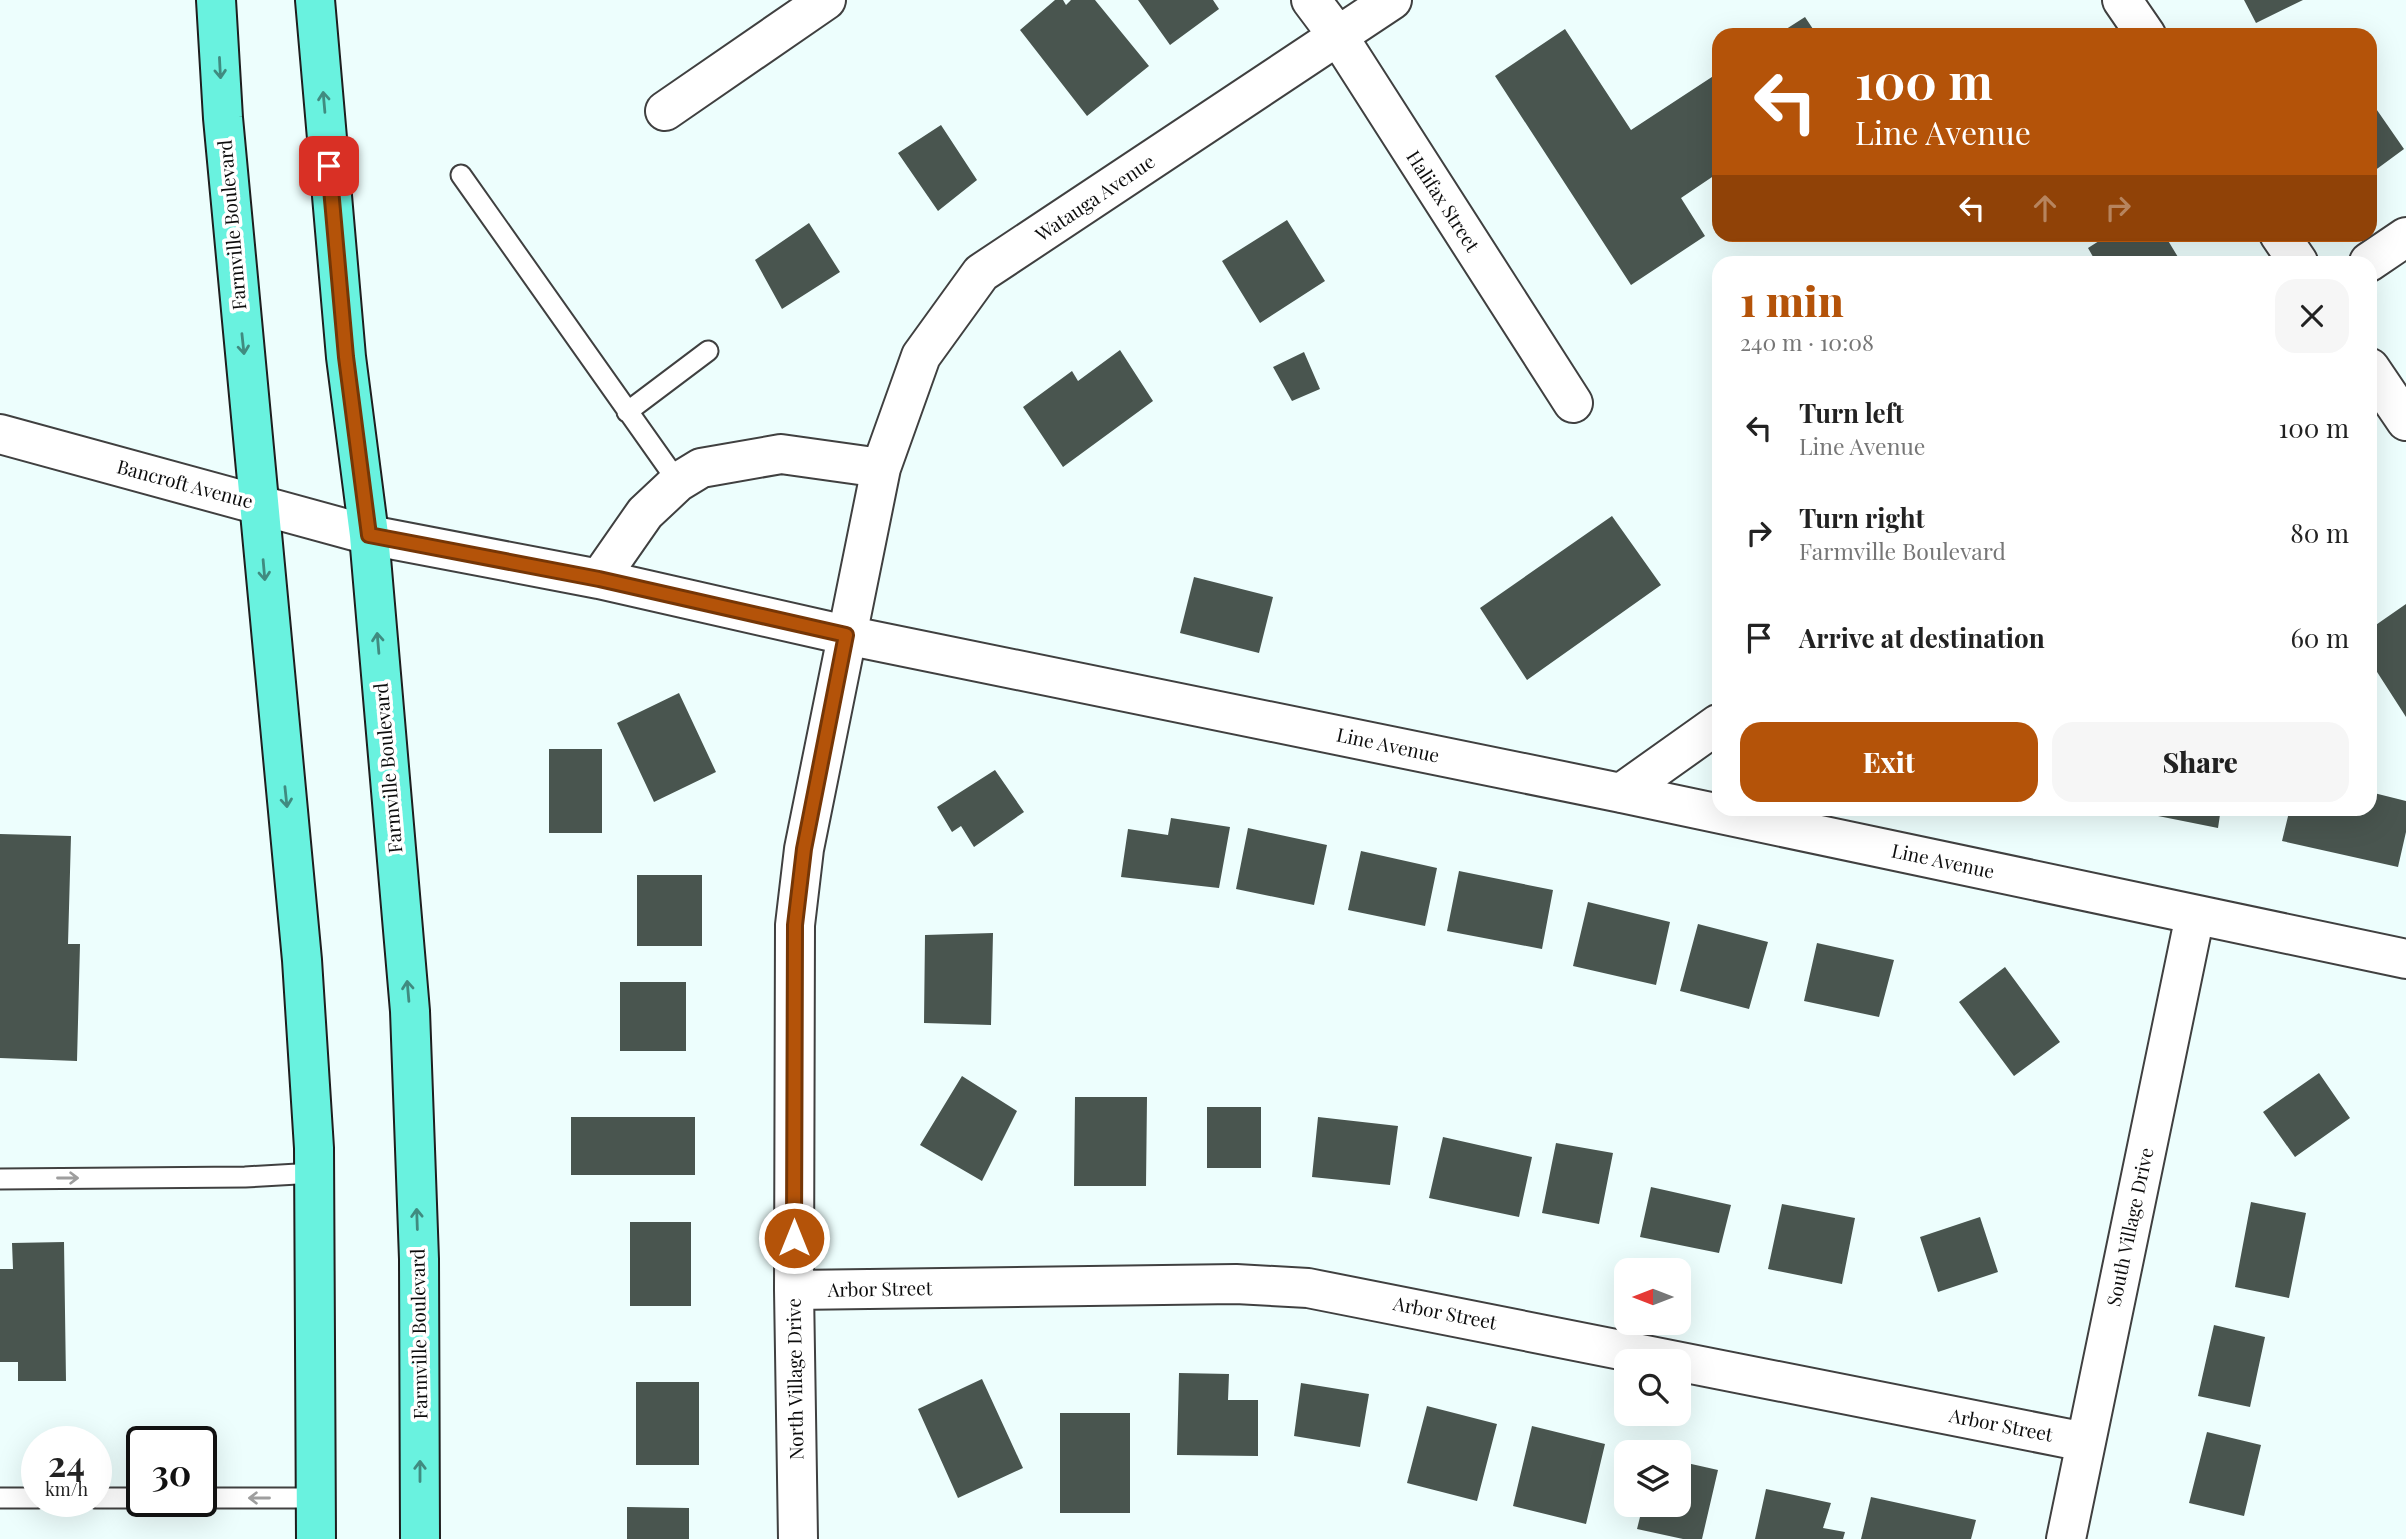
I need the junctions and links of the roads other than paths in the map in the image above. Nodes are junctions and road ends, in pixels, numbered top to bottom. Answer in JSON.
{"nodes":[{"id":1,"x":216,"y":0,"type":"edge"},
{"id":2,"x":316,"y":0,"type":"edge"},
{"id":3,"x":826,"y":0,"type":"edge"},
{"id":4,"x":1311,"y":0,"type":"edge"},
{"id":5,"x":1392,"y":0,"type":"edge"},
{"id":6,"x":2122,"y":0,"type":"edge"},
{"id":7,"x":2141,"y":28,"type":"edge"},
{"id":8,"x":1338,"y":36,"type":"junction"},
{"id":9,"x":665,"y":111,"type":"dead end"},
{"id":10,"x":461,"y":175,"type":"dead end"},
{"id":11,"x":2406,"y":237,"type":"edge"},
{"id":12,"x":2377,"y":256,"type":"edge"},
{"id":13,"x":708,"y":351,"type":"dead end"},
{"id":14,"x":2377,"y":378,"type":"edge"},
{"id":15,"x":1573,"y":403,"type":"dead end"},
{"id":16,"x":627,"y":412,"type":"junction"},
{"id":17,"x":2406,"y":421,"type":"edge"},
{"id":18,"x":0,"y":434,"type":"edge"},
{"id":19,"x":881,"y":468,"type":"junction"},
{"id":20,"x":678,"y":482,"type":"junction"},
{"id":21,"x":258,"y":503,"type":"junction"},
{"id":22,"x":369,"y":535,"type":"junction"},
{"id":23,"x":599,"y":579,"type":"junction"},
{"id":24,"x":846,"y":635,"type":"junction"},
{"id":25,"x":1712,"y":728,"type":"edge"},
{"id":26,"x":1621,"y":793,"type":"junction"},
{"id":27,"x":1712,"y":812,"type":"edge"},
{"id":28,"x":1729,"y":816,"type":"edge"},
{"id":29,"x":2195,"y":915,"type":"junction"},
{"id":30,"x":2406,"y":959,"type":"edge"},
{"id":31,"x":315,"y":1173,"type":"junction"},
{"id":32,"x":0,"y":1178,"type":"edge"},
{"id":33,"x":794,"y":1290,"type":"junction"},
{"id":34,"x":2085,"y":1442,"type":"junction"},
{"id":35,"x":0,"y":1498,"type":"edge"},
{"id":36,"x":21,"y":1498,"type":"edge"},
{"id":37,"x":217,"y":1498,"type":"edge"},
{"id":38,"x":316,"y":1498,"type":"junction"},
{"id":39,"x":316,"y":1539,"type":"edge"},
{"id":40,"x":420,"y":1539,"type":"edge"},
{"id":41,"x":798,"y":1539,"type":"edge"},
{"id":42,"x":2066,"y":1539,"type":"edge"}],
"edges":[{"from":1,"to":21,"type":"main road","name":"Farmville Boulevard","one_way":true},
{"from":22,"to":2,"type":"main road","name":"Farmville Boulevard","one_way":true},
{"from":3,"to":9,"type":"street"},
{"from":4,"to":8,"type":"street","name":"Halifax Street"},
{"from":5,"to":8,"type":"street","name":"Watauga Avenue"},
{"from":6,"to":7,"type":"street"},
{"from":8,"to":15,"type":"street","name":"Halifax Street"},
{"from":8,"to":19,"type":"street","name":"Watauga Avenue"},
{"from":10,"to":16,"type":"lane"},
{"from":11,"to":12,"type":"street"},
{"from":13,"to":16,"type":"lane"},
{"from":14,"to":17,"type":"street"},
{"from":16,"to":20,"type":"lane"},
{"from":18,"to":21,"type":"street","name":"Bancroft Avenue"},
{"from":19,"to":20,"type":"street"},
{"from":19,"to":24,"type":"street","name":"Watauga Avenue"},
{"from":20,"to":23,"type":"street"},
{"from":21,"to":22,"type":"street","name":"Bancroft Avenue"},
{"from":21,"to":31,"type":"main road","name":"Farmville Boulevard","one_way":true},
{"from":22,"to":23,"type":"street","name":"Line Avenue"},
{"from":40,"to":22,"type":"main road","name":"Farmville Boulevard","one_way":true},
{"from":23,"to":24,"type":"street","name":"Line Avenue"},
{"from":24,"to":26,"type":"street","name":"Line Avenue"},
{"from":24,"to":33,"type":"street","name":"North Village Drive"},
{"from":25,"to":26,"type":"street"},
{"from":26,"to":27,"type":"street","name":"Line Avenue"},
{"from":28,"to":29,"type":"street","name":"Line Avenue"},
{"from":29,"to":30,"type":"street","name":"Line Avenue"},
{"from":29,"to":34,"type":"street","name":"South Village Drive"},
{"from":32,"to":31,"type":"lane","one_way":true},
{"from":31,"to":38,"type":"main road","name":"Farmville Boulevard"},
{"from":33,"to":34,"type":"street","name":"Arbor Street"},
{"from":33,"to":41,"type":"street","name":"North Village Drive"},
{"from":34,"to":42,"type":"street","name":"South Village Drive"},
{"from":35,"to":36,"type":"lane"},
{"from":38,"to":37,"type":"lane","one_way":true},
{"from":38,"to":39,"type":"main road","name":"Farmville Boulevard"}]}
